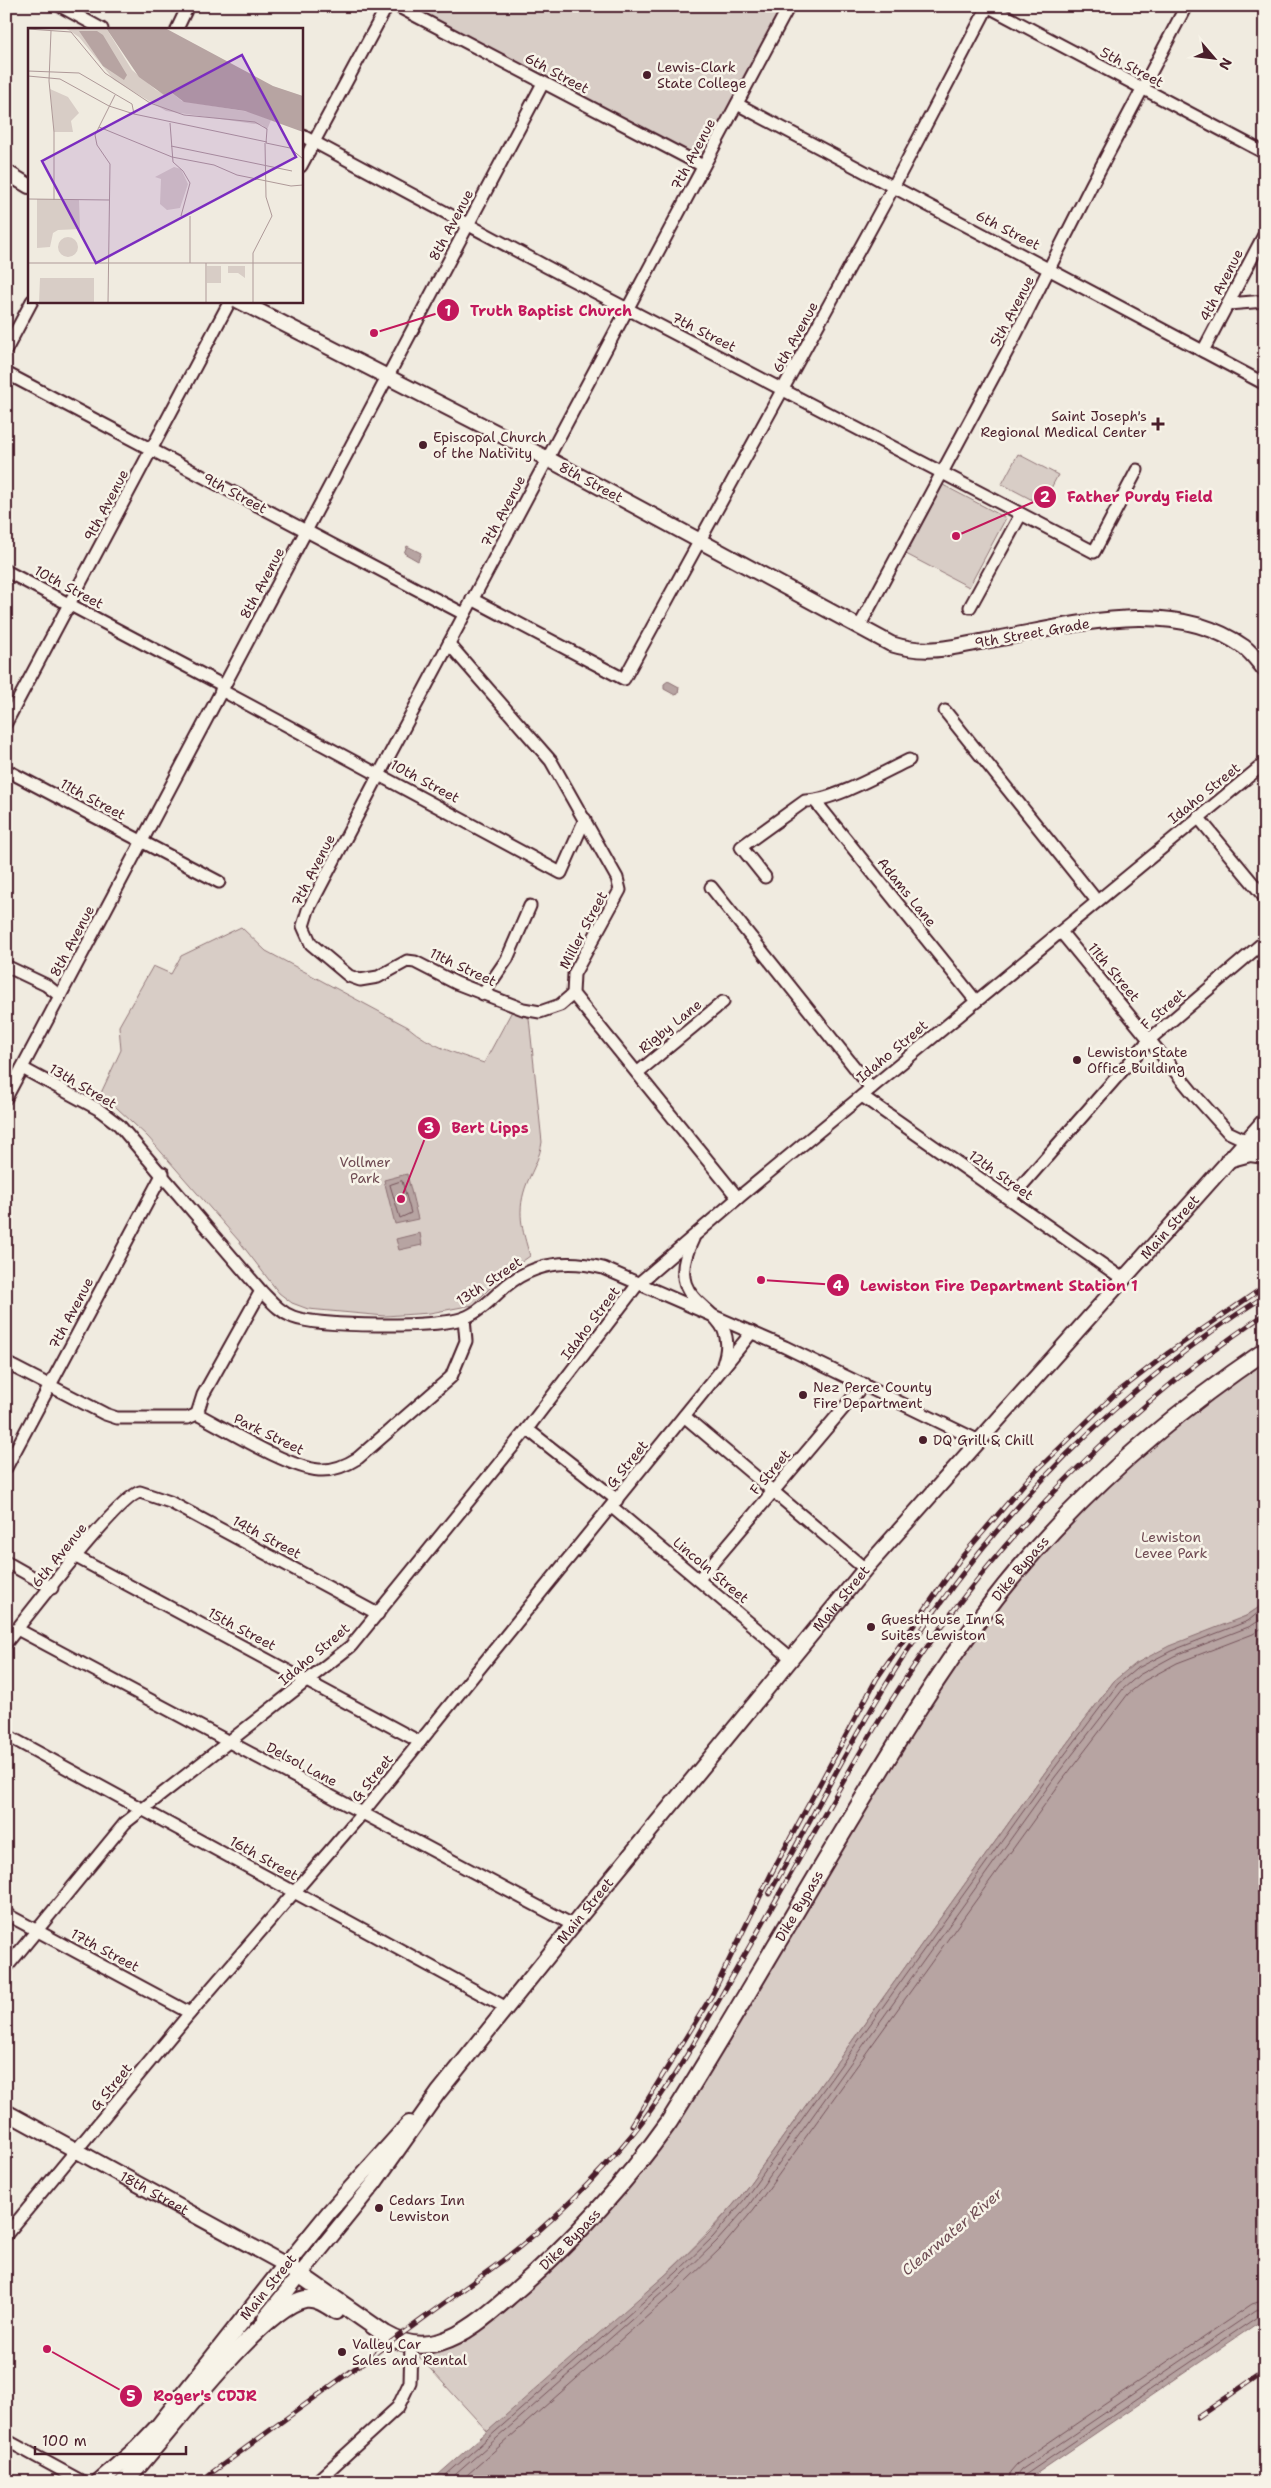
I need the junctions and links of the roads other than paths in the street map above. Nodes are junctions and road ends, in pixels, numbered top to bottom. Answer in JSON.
{"nodes":[{"id":1,"x":60,"y":6,"type":"edge"},
{"id":2,"x":188,"y":6,"type":"edge"},
{"id":3,"x":387,"y":6,"type":"edge"},
{"id":4,"x":397,"y":6,"type":"edge"},
{"id":5,"x":789,"y":6,"type":"edge"},
{"id":6,"x":987,"y":6,"type":"edge"},
{"id":7,"x":1186,"y":6,"type":"edge"},
{"id":8,"x":100,"y":28,"type":"edge"},
{"id":9,"x":177,"y":28,"type":"edge"},
{"id":10,"x":542,"y":83,"type":"junction"},
{"id":11,"x":1142,"y":89,"type":"junction"},
{"id":12,"x":737,"y":104,"type":"junction"},
{"id":13,"x":302,"y":136,"type":"edge"},
{"id":14,"x":314,"y":142,"type":"junction"},
{"id":15,"x":1265,"y":153,"type":"edge"},
{"id":16,"x":302,"y":164,"type":"edge"},
{"id":17,"x":703,"y":166,"type":"junction"},
{"id":18,"x":6,"y":172,"type":"edge"},
{"id":19,"x":28,"y":185,"type":"edge"},
{"id":20,"x":893,"y":187,"type":"junction"},
{"id":21,"x":468,"y":225,"type":"junction"},
{"id":22,"x":1265,"y":233,"type":"edge"},
{"id":23,"x":1050,"y":269,"type":"junction"},
{"id":24,"x":1265,"y":300,"type":"edge"},
{"id":25,"x":31,"y":302,"type":"edge"},
{"id":26,"x":229,"y":302,"type":"edge"},
{"id":27,"x":241,"y":302,"type":"edge"},
{"id":28,"x":1228,"y":304,"type":"junction"},
{"id":29,"x":628,"y":309,"type":"junction"},
{"id":30,"x":6,"y":350,"type":"edge"},
{"id":31,"x":1203,"y":351,"type":"junction"},
{"id":32,"x":6,"y":373,"type":"edge"},
{"id":33,"x":387,"y":377,"type":"junction"},
{"id":34,"x":1265,"y":384,"type":"edge"},
{"id":35,"x":783,"y":389,"type":"junction"},
{"id":36,"x":152,"y":449,"type":"junction"},
{"id":37,"x":548,"y":459,"type":"junction"},
{"id":38,"x":1137,"y":470,"type":"dead end"},
{"id":39,"x":942,"y":473,"type":"junction"},
{"id":40,"x":1021,"y":514,"type":"junction"},
{"id":41,"x":307,"y":532,"type":"junction"},
{"id":42,"x":701,"y":540,"type":"junction"},
{"id":43,"x":6,"y":571,"type":"edge"},
{"id":44,"x":472,"y":599,"type":"junction"},
{"id":45,"x":70,"y":605,"type":"junction"},
{"id":46,"x":970,"y":607,"type":"dead end"},
{"id":47,"x":464,"y":614,"type":"junction"},
{"id":48,"x":859,"y":627,"type":"junction"},
{"id":49,"x":449,"y":644,"type":"junction"},
{"id":50,"x":1265,"y":670,"type":"edge"},
{"id":51,"x":223,"y":688,"type":"junction"},
{"id":52,"x":945,"y":711,"type":"dead end"},
{"id":53,"x":6,"y":723,"type":"edge"},
{"id":54,"x":909,"y":760,"type":"dead end"},
{"id":55,"x":1265,"y":763,"type":"edge"},
{"id":56,"x":6,"y":770,"type":"edge"},
{"id":57,"x":380,"y":774,"type":"junction"},
{"id":58,"x":815,"y":801,"type":"junction"},
{"id":59,"x":1198,"y":817,"type":"junction"},
{"id":60,"x":585,"y":819,"type":"junction"},
{"id":61,"x":142,"y":841,"type":"junction"},
{"id":62,"x":765,"y":877,"type":"dead end"},
{"id":63,"x":219,"y":882,"type":"dead end"},
{"id":64,"x":711,"y":887,"type":"dead end"},
{"id":65,"x":1265,"y":898,"type":"edge"},
{"id":66,"x":1097,"y":901,"type":"junction"},
{"id":67,"x":530,"y":906,"type":"dead end"},
{"id":68,"x":303,"y":926,"type":"joint"},
{"id":69,"x":1061,"y":932,"type":"junction"},
{"id":70,"x":1265,"y":941,"type":"edge"},
{"id":71,"x":6,"y":966,"type":"edge"},
{"id":72,"x":483,"y":994,"type":"junction"},
{"id":73,"x":572,"y":994,"type":"junction"},
{"id":74,"x":60,"y":996,"type":"junction"},
{"id":75,"x":723,"y":1002,"type":"dead end"},
{"id":76,"x":976,"y":1002,"type":"junction"},
{"id":77,"x":1150,"y":1039,"type":"junction"},
{"id":78,"x":22,"y":1068,"type":"junction"},
{"id":79,"x":637,"y":1073,"type":"junction"},
{"id":80,"x":872,"y":1088,"type":"junction"},
{"id":81,"x":862,"y":1096,"type":"junction"},
{"id":82,"x":6,"y":1098,"type":"edge"},
{"id":83,"x":1265,"y":1120,"type":"edge"},
{"id":84,"x":1245,"y":1140,"type":"junction"},
{"id":85,"x":1265,"y":1146,"type":"edge"},
{"id":86,"x":1265,"y":1156,"type":"edge"},
{"id":87,"x":1228,"y":1160,"type":"junction"},
{"id":88,"x":163,"y":1173,"type":"junction"},
{"id":89,"x":738,"y":1198,"type":"junction"},
{"id":90,"x":1010,"y":1199,"type":"junction"},
{"id":91,"x":695,"y":1235,"type":"junction"},
{"id":92,"x":1123,"y":1280,"type":"junction"},
{"id":93,"x":638,"y":1284,"type":"junction"},
{"id":94,"x":261,"y":1291,"type":"junction"},
{"id":95,"x":717,"y":1317,"type":"junction"},
{"id":96,"x":464,"y":1318,"type":"junction"},
{"id":97,"x":752,"y":1332,"type":"junction"},
{"id":98,"x":1265,"y":1351,"type":"edge"},
{"id":99,"x":6,"y":1363,"type":"edge"},
{"id":100,"x":720,"y":1372,"type":"junction"},
{"id":101,"x":864,"y":1384,"type":"junction"},
{"id":102,"x":50,"y":1386,"type":"junction"},
{"id":103,"x":197,"y":1414,"type":"junction"},
{"id":104,"x":684,"y":1416,"type":"junction"},
{"id":105,"x":527,"y":1429,"type":"junction"},
{"id":106,"x":978,"y":1440,"type":"junction"},
{"id":107,"x":6,"y":1468,"type":"edge"},
{"id":108,"x":140,"y":1492,"type":"joint"},
{"id":109,"x":773,"y":1492,"type":"junction"},
{"id":110,"x":614,"y":1503,"type":"junction"},
{"id":111,"x":76,"y":1557,"type":"junction"},
{"id":112,"x":6,"y":1562,"type":"edge"},
{"id":113,"x":865,"y":1569,"type":"junction"},
{"id":114,"x":699,"y":1579,"type":"junction"},
{"id":115,"x":52,"y":1588,"type":"junction"},
{"id":116,"x":378,"y":1614,"type":"junction"},
{"id":117,"x":17,"y":1629,"type":"junction"},
{"id":118,"x":6,"y":1643,"type":"edge"},
{"id":119,"x":791,"y":1658,"type":"junction"},
{"id":120,"x":307,"y":1681,"type":"junction"},
{"id":121,"x":6,"y":1735,"type":"edge"},
{"id":122,"x":228,"y":1741,"type":"junction"},
{"id":123,"x":420,"y":1742,"type":"junction"},
{"id":124,"x":142,"y":1808,"type":"junction"},
{"id":125,"x":362,"y":1814,"type":"junction"},
{"id":126,"x":296,"y":1892,"type":"junction"},
{"id":127,"x":6,"y":1914,"type":"edge"},
{"id":128,"x":573,"y":1924,"type":"junction"},
{"id":129,"x":37,"y":1930,"type":"junction"},
{"id":130,"x":6,"y":1968,"type":"edge"},
{"id":131,"x":507,"y":2008,"type":"junction"},
{"id":132,"x":190,"y":2012,"type":"junction"},
{"id":133,"x":438,"y":2093,"type":"junction"},
{"id":134,"x":6,"y":2112,"type":"edge"},
{"id":135,"x":79,"y":2150,"type":"junction"},
{"id":136,"x":6,"y":2236,"type":"edge"},
{"id":137,"x":286,"y":2265,"type":"junction"},
{"id":138,"x":301,"y":2274,"type":"junction"},
{"id":139,"x":252,"y":2334,"type":"junction"},
{"id":140,"x":385,"y":2334,"type":"junction"},
{"id":141,"x":412,"y":2344,"type":"junction"},
{"id":142,"x":6,"y":2440,"type":"edge"},
{"id":143,"x":83,"y":2482,"type":"edge"},
{"id":144,"x":99,"y":2482,"type":"edge"},
{"id":145,"x":124,"y":2482,"type":"edge"},
{"id":146,"x":316,"y":2482,"type":"edge"}],
"edges":[{"from":1,"to":8,"type":"street"},
{"from":2,"to":9,"type":"street"},
{"from":3,"to":14,"type":"street"},
{"from":4,"to":10,"type":"street","name":"6th Street"},
{"from":5,"to":12,"type":"street","name":"7th Avenue"},
{"from":6,"to":11,"type":"street","name":"5th Street"},
{"from":6,"to":20,"type":"street","name":"6th Avenue"},
{"from":7,"to":11,"type":"street","name":"5th Avenue"},
{"from":10,"to":17,"type":"street","name":"6th Street"},
{"from":10,"to":21,"type":"street","name":"8th Avenue"},
{"from":11,"to":15,"type":"street","name":"5th Street"},
{"from":11,"to":23,"type":"street","name":"5th Avenue"},
{"from":12,"to":17,"type":"street","name":"7th Avenue"},
{"from":12,"to":20,"type":"street","name":"6th Street"},
{"from":13,"to":14,"type":"street","name":"7th Street"},
{"from":14,"to":16,"type":"street"},
{"from":14,"to":21,"type":"street","name":"7th Street"},
{"from":17,"to":29,"type":"street","name":"7th Avenue"},
{"from":18,"to":19,"type":"main road"},
{"from":20,"to":23,"type":"street","name":"6th Street"},
{"from":20,"to":35,"type":"street","name":"6th Avenue"},
{"from":21,"to":29,"type":"street","name":"7th Street"},
{"from":21,"to":33,"type":"street","name":"8th Avenue"},
{"from":22,"to":28,"type":"street","name":"4th Avenue"},
{"from":23,"to":31,"type":"street","name":"6th Street"},
{"from":23,"to":39,"type":"street","name":"5th Avenue"},
{"from":24,"to":28,"type":"street"},
{"from":25,"to":30,"type":"street"},
{"from":26,"to":36,"type":"street","name":"9th Avenue"},
{"from":27,"to":33,"type":"main road","name":"8th Street"},
{"from":28,"to":31,"type":"street","name":"4th Avenue"},
{"from":29,"to":35,"type":"street","name":"7th Street"},
{"from":29,"to":37,"type":"street","name":"7th Avenue"},
{"from":31,"to":34,"type":"street","name":"6th Street"},
{"from":32,"to":36,"type":"street","name":"9th Street"},
{"from":33,"to":37,"type":"main road","name":"8th Street"},
{"from":33,"to":41,"type":"street","name":"8th Avenue"},
{"from":35,"to":39,"type":"street","name":"7th Street"},
{"from":35,"to":42,"type":"street","name":"6th Avenue"},
{"from":36,"to":41,"type":"street","name":"9th Street"},
{"from":36,"to":45,"type":"street","name":"9th Avenue"},
{"from":37,"to":42,"type":"main road","name":"8th Street"},
{"from":37,"to":44,"type":"street","name":"7th Avenue"},
{"from":38,"to":40,"type":"street","name":"7th Street"},
{"from":39,"to":40,"type":"street","name":"7th Street"},
{"from":39,"to":48,"type":"street","name":"5th Avenue"},
{"from":40,"to":46,"type":"street"},
{"from":41,"to":47,"type":"street","name":"9th Street"},
{"from":41,"to":51,"type":"street","name":"8th Avenue"},
{"from":42,"to":44,"type":"street","name":"6th Avenue"},
{"from":42,"to":48,"type":"main road","name":"8th Street"},
{"from":43,"to":45,"type":"street","name":"10th Street"},
{"from":44,"to":47,"type":"street","name":"7th Avenue"},
{"from":45,"to":51,"type":"street","name":"10th Street"},
{"from":45,"to":53,"type":"street","name":"9th Avenue"},
{"from":47,"to":49,"type":"street","name":"7th Avenue"},
{"from":48,"to":50,"type":"main road","name":"9th Street Grade"},
{"from":49,"to":57,"type":"street","name":"7th Avenue"},
{"from":49,"to":60,"type":"street","name":"Miller Street"},
{"from":51,"to":57,"type":"street","name":"10th Street"},
{"from":51,"to":61,"type":"street","name":"8th Avenue"},
{"from":52,"to":66,"type":"street"},
{"from":54,"to":58,"type":"street"},
{"from":55,"to":59,"type":"street","name":"Idaho Street"},
{"from":56,"to":61,"type":"street","name":"11th Street"},
{"from":57,"to":60,"type":"street","name":"10th Street"},
{"from":57,"to":68,"type":"street","name":"7th Avenue"},
{"from":58,"to":62,"type":"street"},
{"from":58,"to":76,"type":"street","name":"Adams Lane"},
{"from":59,"to":65,"type":"street"},
{"from":59,"to":66,"type":"street","name":"Idaho Street"},
{"from":60,"to":73,"type":"street","name":"Miller Street"},
{"from":61,"to":63,"type":"street","name":"11th Street"},
{"from":61,"to":74,"type":"street","name":"8th Avenue"},
{"from":64,"to":80,"type":"street"},
{"from":66,"to":69,"type":"street","name":"Idaho Street"},
{"from":67,"to":72,"type":"street"},
{"from":68,"to":72,"type":"street","name":"11th Street"},
{"from":69,"to":76,"type":"street","name":"Idaho Street"},
{"from":69,"to":77,"type":"street","name":"11th Street"},
{"from":70,"to":77,"type":"street","name":"F Street"},
{"from":71,"to":74,"type":"street"},
{"from":72,"to":73,"type":"street","name":"11th Street"},
{"from":73,"to":79,"type":"street"},
{"from":74,"to":78,"type":"street","name":"8th Avenue"},
{"from":75,"to":79,"type":"street","name":"Rigby Lane"},
{"from":76,"to":80,"type":"street","name":"Idaho Street"},
{"from":77,"to":84,"type":"street","name":"11th Street"},
{"from":77,"to":90,"type":"street","name":"F Street"},
{"from":78,"to":82,"type":"street","name":"8th Avenue"},
{"from":78,"to":88,"type":"street","name":"13th Street"},
{"from":79,"to":89,"type":"street"},
{"from":80,"to":81,"type":"street","name":"Idaho Street"},
{"from":81,"to":89,"type":"street","name":"Idaho Street"},
{"from":81,"to":90,"type":"street","name":"12th Street"},
{"from":83,"to":84,"type":"main road","name":"Main Street"},
{"from":84,"to":85,"type":"main road"},
{"from":84,"to":87,"type":"main road","name":"Main Street"},
{"from":86,"to":87,"type":"main road"},
{"from":87,"to":92,"type":"main road","name":"Main Street"},
{"from":88,"to":94,"type":"street","name":"13th Street"},
{"from":88,"to":102,"type":"street","name":"7th Avenue"},
{"from":89,"to":91,"type":"street","name":"Idaho Street"},
{"from":90,"to":92,"type":"street","name":"12th Street"},
{"from":91,"to":93,"type":"street","name":"Idaho Street"},
{"from":91,"to":95,"type":"street"},
{"from":92,"to":106,"type":"main road","name":"Main Street"},
{"from":93,"to":95,"type":"street","name":"13th Street"},
{"from":93,"to":96,"type":"street","name":"13th Street"},
{"from":93,"to":105,"type":"street","name":"Idaho Street"},
{"from":94,"to":96,"type":"street","name":"13th Street"},
{"from":94,"to":103,"type":"street"},
{"from":95,"to":97,"type":"street","name":"13th Street"},
{"from":95,"to":100,"type":"street"},
{"from":96,"to":103,"type":"street","name":"Park Street"},
{"from":97,"to":100,"type":"street","name":"G Street"},
{"from":97,"to":101,"type":"street","name":"13th Street"},
{"from":98,"to":141,"type":"highway","name":"Dike Bypass"},
{"from":99,"to":102,"type":"street"},
{"from":100,"to":104,"type":"street","name":"G Street"},
{"from":101,"to":106,"type":"street","name":"13th Street"},
{"from":101,"to":109,"type":"street","name":"F Street"},
{"from":102,"to":103,"type":"street"},
{"from":102,"to":107,"type":"street","name":"7th Avenue"},
{"from":104,"to":109,"type":"street"},
{"from":104,"to":110,"type":"street","name":"G Street"},
{"from":105,"to":110,"type":"street","name":"Lincoln Street"},
{"from":105,"to":116,"type":"street","name":"Idaho Street"},
{"from":106,"to":113,"type":"main road","name":"Main Street"},
{"from":108,"to":111,"type":"street","name":"6th Avenue"},
{"from":108,"to":116,"type":"street","name":"14th Street"},
{"from":109,"to":113,"type":"street"},
{"from":109,"to":114,"type":"street","name":"F Street"},
{"from":110,"to":114,"type":"street","name":"Lincoln Street"},
{"from":110,"to":123,"type":"street","name":"G Street"},
{"from":111,"to":115,"type":"street","name":"6th Avenue"},
{"from":111,"to":120,"type":"street","name":"15th Street"},
{"from":112,"to":115,"type":"street"},
{"from":113,"to":119,"type":"main road","name":"Main Street"},
{"from":114,"to":119,"type":"street","name":"Lincoln Street"},
{"from":115,"to":117,"type":"street","name":"6th Avenue"},
{"from":116,"to":120,"type":"street","name":"Idaho Street"},
{"from":117,"to":118,"type":"street","name":"6th Avenue"},
{"from":117,"to":122,"type":"street","name":"Delsol Lane"},
{"from":119,"to":128,"type":"main road","name":"Main Street"},
{"from":120,"to":122,"type":"street","name":"Idaho Street"},
{"from":120,"to":123,"type":"street","name":"15th Street"},
{"from":121,"to":124,"type":"street","name":"16th Street"},
{"from":122,"to":124,"type":"street","name":"Idaho Street"},
{"from":122,"to":125,"type":"street","name":"Delsol Lane"},
{"from":123,"to":125,"type":"street","name":"G Street"},
{"from":124,"to":126,"type":"street","name":"16th Street"},
{"from":124,"to":129,"type":"street","name":"Idaho Street"},
{"from":125,"to":126,"type":"street","name":"G Street"},
{"from":125,"to":128,"type":"street","name":"Delsol Lane"},
{"from":126,"to":131,"type":"street","name":"16th Street"},
{"from":126,"to":132,"type":"street","name":"G Street"},
{"from":127,"to":129,"type":"street","name":"17th Street"},
{"from":128,"to":131,"type":"main road","name":"Main Street"},
{"from":129,"to":130,"type":"street","name":"Idaho Street"},
{"from":129,"to":132,"type":"street","name":"17th Street"},
{"from":131,"to":133,"type":"main road","name":"Main Street"},
{"from":132,"to":135,"type":"street","name":"G Street"},
{"from":133,"to":137,"type":"main road","name":"Main Street"},
{"from":133,"to":138,"type":"main road","name":"Main Street"},
{"from":134,"to":135,"type":"main road","name":"18th Street"},
{"from":135,"to":136,"type":"street","name":"G Street"},
{"from":135,"to":137,"type":"main road","name":"18th Street"},
{"from":137,"to":138,"type":"highway","name":"18th Street"},
{"from":137,"to":144,"type":"highway","name":"Main Street"},
{"from":138,"to":139,"type":"main road","name":"Main Street"},
{"from":138,"to":140,"type":"highway","name":"Dike Bypass"},
{"from":139,"to":140,"type":"highway"},
{"from":139,"to":145,"type":"highway","name":"Main Street"},
{"from":140,"to":141,"type":"highway","name":"Dike Bypass"},
{"from":141,"to":146,"type":"street"},
{"from":142,"to":143,"type":"street"}]}
